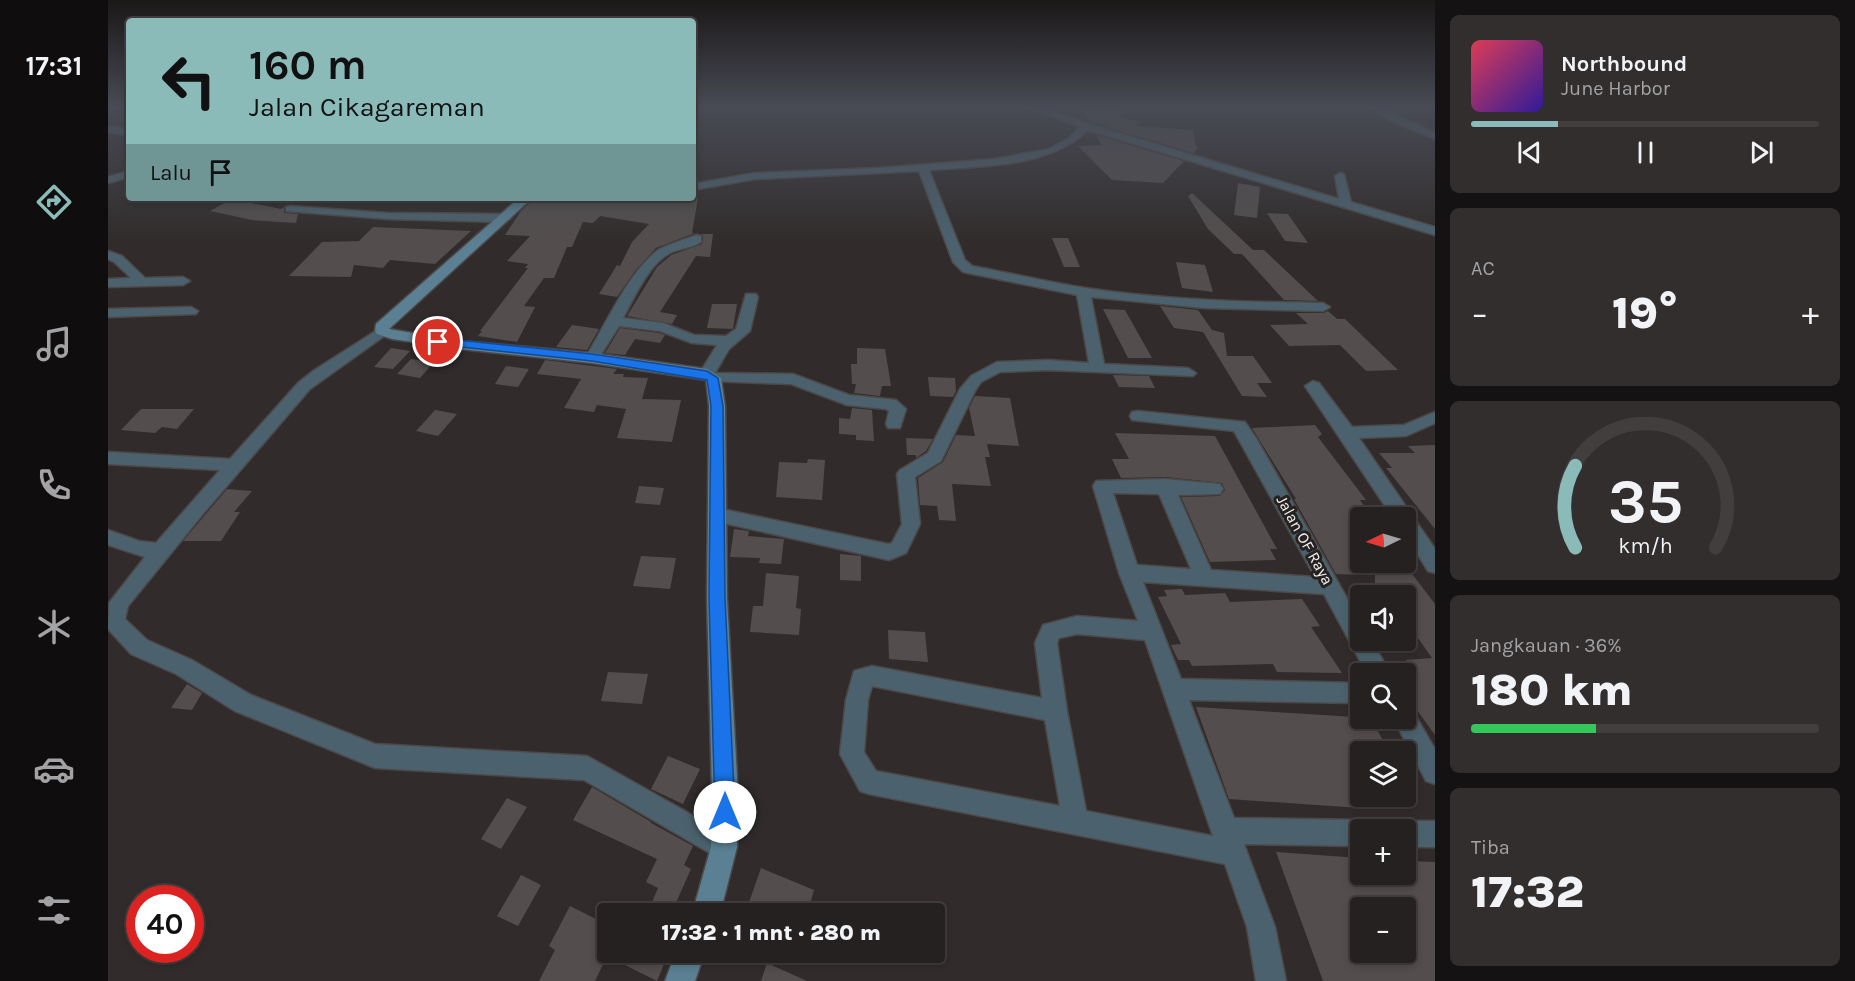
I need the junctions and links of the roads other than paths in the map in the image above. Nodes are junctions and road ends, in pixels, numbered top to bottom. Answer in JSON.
{"nodes":[{"id":1,"x":1049,"y":152,"type":"edge"},
{"id":2,"x":1172,"y":152,"type":"edge"},
{"id":3,"x":923,"y":168,"type":"junction"},
{"id":4,"x":126,"y":175,"type":"edge"},
{"id":5,"x":1340,"y":176,"type":"dead end"},
{"id":6,"x":108,"y":180,"type":"edge"},
{"id":7,"x":696,"y":186,"type":"edge"},
{"id":8,"x":523,"y":201,"type":"edge"},
{"id":9,"x":1346,"y":204,"type":"junction"},
{"id":10,"x":290,"y":209,"type":"dead end"},
{"id":11,"x":505,"y":218,"type":"junction"},
{"id":12,"x":1435,"y":231,"type":"edge"},
{"id":13,"x":697,"y":240,"type":"dead end"},
{"id":14,"x":108,"y":255,"type":"edge"},
{"id":15,"x":123,"y":265,"type":"junction"},
{"id":16,"x":108,"y":281,"type":"edge"},
{"id":17,"x":183,"y":281,"type":"dead end"},
{"id":18,"x":142,"y":282,"type":"junction"},
{"id":19,"x":1083,"y":292,"type":"junction"},
{"id":20,"x":751,"y":297,"type":"dead end"},
{"id":21,"x":1323,"y":307,"type":"dead end"},
{"id":22,"x":191,"y":311,"type":"dead end"},
{"id":23,"x":108,"y":313,"type":"edge"},
{"id":24,"x":616,"y":321,"type":"junction"},
{"id":25,"x":382,"y":332,"type":"junction"},
{"id":26,"x":730,"y":341,"type":"junction"},
{"id":27,"x":592,"y":358,"type":"junction"},
{"id":28,"x":1097,"y":366,"type":"junction"},
{"id":29,"x":1188,"y":373,"type":"dead end"},
{"id":30,"x":710,"y":376,"type":"junction"},
{"id":31,"x":1313,"y":386,"type":"dead end"},
{"id":32,"x":1138,"y":416,"type":"dead end"},
{"id":33,"x":1435,"y":417,"type":"edge"},
{"id":34,"x":894,"y":424,"type":"dead end"},
{"id":35,"x":1347,"y":433,"type":"junction"},
{"id":36,"x":108,"y":458,"type":"edge"},
{"id":37,"x":234,"y":465,"type":"junction"},
{"id":38,"x":1165,"y":486,"type":"junction"},
{"id":39,"x":1214,"y":489,"type":"dead end"},
{"id":40,"x":1396,"y":507,"type":"edge"},
{"id":41,"x":717,"y":515,"type":"junction"},
{"id":42,"x":1416,"y":532,"type":"edge"},
{"id":43,"x":108,"y":537,"type":"edge"},
{"id":44,"x":1428,"y":545,"type":"edge"},
{"id":45,"x":162,"y":552,"type":"junction"},
{"id":46,"x":1435,"y":565,"type":"edge"},
{"id":47,"x":1129,"y":573,"type":"junction"},
{"id":48,"x":1204,"y":577,"type":"junction"},
{"id":49,"x":1330,"y":586,"type":"junction"},
{"id":50,"x":1153,"y":632,"type":"junction"},
{"id":51,"x":1373,"y":663,"type":"edge"},
{"id":52,"x":1174,"y":689,"type":"junction"},
{"id":53,"x":1350,"y":693,"type":"edge"},
{"id":54,"x":1055,"y":711,"type":"junction"},
{"id":55,"x":1410,"y":729,"type":"edge"},
{"id":56,"x":1435,"y":772,"type":"edge"},
{"id":57,"x":1075,"y":821,"type":"junction"},
{"id":58,"x":1350,"y":834,"type":"edge"},
{"id":59,"x":1416,"y":834,"type":"edge"},
{"id":60,"x":1435,"y":834,"type":"edge"},
{"id":61,"x":1229,"y":842,"type":"junction"},
{"id":62,"x":724,"y":847,"type":"junction"},
{"id":63,"x":709,"y":903,"type":"edge"},
{"id":64,"x":687,"y":963,"type":"edge"},
{"id":65,"x":680,"y":981,"type":"edge"},
{"id":66,"x":1271,"y":981,"type":"edge"}],
"edges":[{"from":1,"to":3,"type":"street"},
{"from":2,"to":9,"type":"street"},
{"from":3,"to":7,"type":"street"},
{"from":3,"to":19,"type":"street"},
{"from":4,"to":6,"type":"street"},
{"from":5,"to":9,"type":"street"},
{"from":8,"to":11,"type":"street"},
{"from":9,"to":12,"type":"street"},
{"from":10,"to":11,"type":"street"},
{"from":11,"to":25,"type":"street"},
{"from":13,"to":24,"type":"street"},
{"from":14,"to":15,"type":"street"},
{"from":15,"to":16,"type":"street"},
{"from":15,"to":18,"type":"street"},
{"from":16,"to":18,"type":"street"},
{"from":17,"to":18,"type":"street"},
{"from":19,"to":21,"type":"street"},
{"from":19,"to":28,"type":"street"},
{"from":20,"to":26,"type":"street"},
{"from":22,"to":23,"type":"street"},
{"from":24,"to":26,"type":"street"},
{"from":24,"to":27,"type":"street"},
{"from":25,"to":27,"type":"street"},
{"from":25,"to":37,"type":"street"},
{"from":26,"to":30,"type":"street"},
{"from":27,"to":30,"type":"street"},
{"from":28,"to":29,"type":"street"},
{"from":28,"to":41,"type":"street"},
{"from":30,"to":34,"type":"street"},
{"from":30,"to":41,"type":"street"},
{"from":31,"to":35,"type":"street"},
{"from":32,"to":49,"type":"street","name":"Jalan OF Raya"},
{"from":33,"to":35,"type":"street"},
{"from":35,"to":40,"type":"street"},
{"from":36,"to":37,"type":"street"},
{"from":37,"to":45,"type":"street"},
{"from":38,"to":39,"type":"street"},
{"from":38,"to":47,"type":"street"},
{"from":38,"to":48,"type":"street"},
{"from":41,"to":62,"type":"street"},
{"from":42,"to":44,"type":"street"},
{"from":43,"to":45,"type":"street"},
{"from":44,"to":46,"type":"street"},
{"from":45,"to":62,"type":"street"},
{"from":47,"to":48,"type":"street"},
{"from":47,"to":50,"type":"street"},
{"from":48,"to":49,"type":"street"},
{"from":49,"to":51,"type":"street","name":"Jalan OF Raya"},
{"from":50,"to":52,"type":"street"},
{"from":50,"to":54,"type":"street"},
{"from":52,"to":53,"type":"street"},
{"from":52,"to":61,"type":"street"},
{"from":54,"to":57,"type":"street"},
{"from":54,"to":57,"type":"street"},
{"from":55,"to":56,"type":"street"},
{"from":57,"to":61,"type":"street"},
{"from":58,"to":61,"type":"street"},
{"from":59,"to":60,"type":"street"},
{"from":61,"to":66,"type":"street"},
{"from":62,"to":63,"type":"street"},
{"from":64,"to":65,"type":"street"}]}
